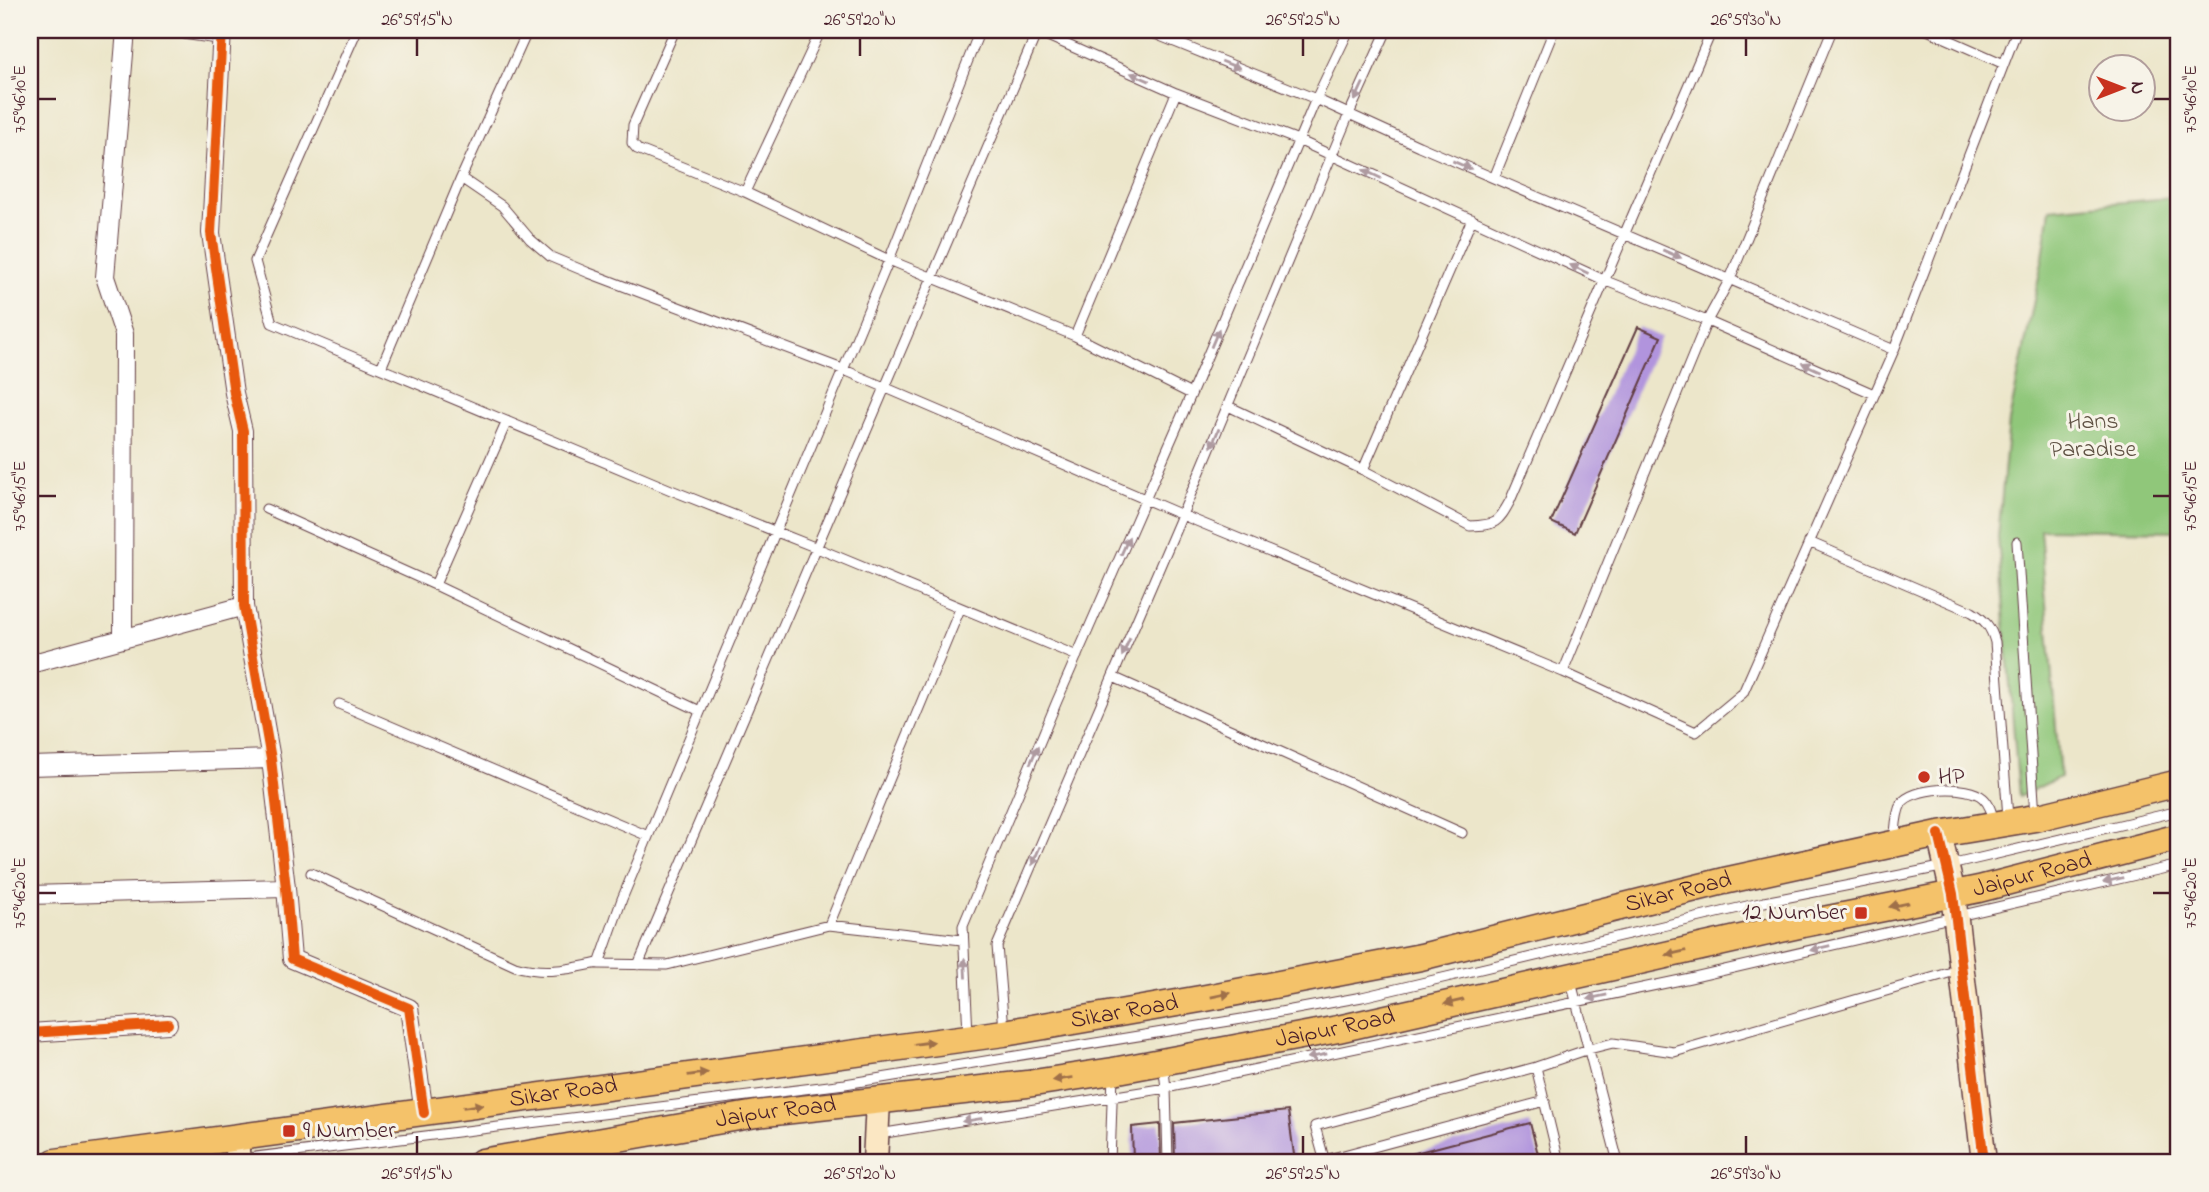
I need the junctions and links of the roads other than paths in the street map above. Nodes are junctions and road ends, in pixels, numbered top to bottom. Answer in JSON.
{"nodes":[{"id":1,"x":126,"y":30,"type":"edge"},
{"id":2,"x":187,"y":30,"type":"edge"},
{"id":3,"x":357,"y":30,"type":"edge"},
{"id":4,"x":528,"y":30,"type":"edge"},
{"id":5,"x":675,"y":30,"type":"edge"},
{"id":6,"x":821,"y":30,"type":"edge"},
{"id":7,"x":980,"y":30,"type":"edge"},
{"id":8,"x":1145,"y":30,"type":"edge"},
{"id":9,"x":1349,"y":30,"type":"edge"},
{"id":10,"x":1387,"y":30,"type":"edge"},
{"id":11,"x":1554,"y":30,"type":"edge"},
{"id":12,"x":1712,"y":30,"type":"edge"},
{"id":13,"x":1832,"y":30,"type":"edge"},
{"id":14,"x":1927,"y":30,"type":"edge"},
{"id":15,"x":2017,"y":30,"type":"edge"},
{"id":16,"x":1035,"y":31,"type":"edge"},
{"id":17,"x":222,"y":33,"type":"edge"},
{"id":18,"x":2004,"y":64,"type":"junction"},
{"id":19,"x":1177,"y":93,"type":"junction"},
{"id":20,"x":1316,"y":99,"type":"junction"},
{"id":21,"x":1349,"y":114,"type":"junction"},
{"id":22,"x":1298,"y":140,"type":"junction"},
{"id":23,"x":1332,"y":155,"type":"junction"},
{"id":24,"x":461,"y":178,"type":"junction"},
{"id":25,"x":1494,"y":178,"type":"junction"},
{"id":26,"x":745,"y":192,"type":"junction"},
{"id":27,"x":1472,"y":219,"type":"junction"},
{"id":28,"x":1623,"y":233,"type":"junction"},
{"id":29,"x":889,"y":260,"type":"junction"},
{"id":30,"x":932,"y":278,"type":"junction"},
{"id":31,"x":1730,"y":279,"type":"junction"},
{"id":32,"x":1606,"y":281,"type":"junction"},
{"id":33,"x":1707,"y":321,"type":"junction"},
{"id":34,"x":1075,"y":336,"type":"junction"},
{"id":35,"x":1894,"y":350,"type":"junction"},
{"id":36,"x":381,"y":368,"type":"junction"},
{"id":37,"x":842,"y":369,"type":"junction"},
{"id":38,"x":885,"y":387,"type":"junction"},
{"id":39,"x":1191,"y":394,"type":"junction"},
{"id":40,"x":1874,"y":394,"type":"junction"},
{"id":41,"x":1228,"y":406,"type":"junction"},
{"id":42,"x":507,"y":421,"type":"junction"},
{"id":43,"x":1363,"y":470,"type":"junction"},
{"id":44,"x":1145,"y":499,"type":"junction"},
{"id":45,"x":266,"y":509,"type":"dead end"},
{"id":46,"x":1182,"y":515,"type":"junction"},
{"id":47,"x":775,"y":531,"type":"junction"},
{"id":48,"x":1809,"y":542,"type":"junction"},
{"id":49,"x":2017,"y":542,"type":"dead end"},
{"id":50,"x":817,"y":548,"type":"junction"},
{"id":51,"x":435,"y":586,"type":"junction"},
{"id":52,"x":244,"y":606,"type":"junction"},
{"id":53,"x":960,"y":609,"type":"junction"},
{"id":54,"x":123,"y":639,"type":"junction"},
{"id":55,"x":1077,"y":656,"type":"junction"},
{"id":56,"x":30,"y":664,"type":"edge"},
{"id":57,"x":1563,"y":672,"type":"junction"},
{"id":58,"x":1113,"y":677,"type":"junction"},
{"id":59,"x":339,"y":704,"type":"dead end"},
{"id":60,"x":700,"y":711,"type":"junction"},
{"id":61,"x":271,"y":759,"type":"junction"},
{"id":62,"x":30,"y":766,"type":"edge"},
{"id":63,"x":2179,"y":783,"type":"edge"},
{"id":64,"x":2179,"y":811,"type":"edge"},
{"id":65,"x":2035,"y":818,"type":"junction"},
{"id":66,"x":2002,"y":824,"type":"junction"},
{"id":67,"x":1462,"y":833,"type":"dead end"},
{"id":68,"x":1939,"y":834,"type":"junction"},
{"id":69,"x":648,"y":836,"type":"junction"},
{"id":70,"x":2179,"y":837,"type":"edge"},
{"id":71,"x":1894,"y":844,"type":"junction"},
{"id":72,"x":2179,"y":864,"type":"edge"},
{"id":73,"x":1946,"y":866,"type":"junction"},
{"id":74,"x":311,"y":873,"type":"dead end"},
{"id":75,"x":286,"y":888,"type":"junction"},
{"id":76,"x":30,"y":895,"type":"edge"},
{"id":77,"x":1954,"y":906,"type":"junction"},
{"id":78,"x":829,"y":925,"type":"junction"},
{"id":79,"x":962,"y":940,"type":"junction"},
{"id":80,"x":599,"y":963,"type":"junction"},
{"id":81,"x":638,"y":965,"type":"junction"},
{"id":82,"x":1962,"y":969,"type":"junction"},
{"id":83,"x":1573,"y":989,"type":"junction"},
{"id":84,"x":168,"y":1024,"type":"dead end"},
{"id":85,"x":30,"y":1033,"type":"edge"},
{"id":86,"x":1004,"y":1033,"type":"junction"},
{"id":87,"x":968,"y":1037,"type":"junction"},
{"id":88,"x":1589,"y":1049,"type":"junction"},
{"id":89,"x":1163,"y":1061,"type":"junction"},
{"id":90,"x":1536,"y":1067,"type":"junction"},
{"id":91,"x":1113,"y":1071,"type":"junction"},
{"id":92,"x":1166,"y":1088,"type":"junction"},
{"id":93,"x":1112,"y":1098,"type":"junction"},
{"id":94,"x":878,"y":1101,"type":"junction"},
{"id":95,"x":1545,"y":1101,"type":"junction"},
{"id":96,"x":424,"y":1113,"type":"junction"},
{"id":97,"x":876,"y":1135,"type":"junction"},
{"id":98,"x":231,"y":1156,"type":"edge"},
{"id":99,"x":1325,"y":1161,"type":"edge"},
{"id":100,"x":55,"y":1162,"type":"edge"},
{"id":101,"x":482,"y":1162,"type":"edge"},
{"id":102,"x":875,"y":1162,"type":"edge"},
{"id":103,"x":1110,"y":1162,"type":"edge"},
{"id":104,"x":1168,"y":1162,"type":"edge"},
{"id":105,"x":1559,"y":1162,"type":"edge"},
{"id":106,"x":1618,"y":1162,"type":"edge"},
{"id":107,"x":1984,"y":1162,"type":"edge"}],
"edges":[{"from":1,"to":54,"type":"street"},
{"from":2,"to":17,"type":"street"},
{"from":3,"to":36,"type":"lane"},
{"from":4,"to":24,"type":"lane"},
{"from":5,"to":26,"type":"lane"},
{"from":6,"to":26,"type":"lane"},
{"from":7,"to":29,"type":"lane"},
{"from":8,"to":20,"type":"lane","one_way":true},
{"from":9,"to":20,"type":"lane"},
{"from":10,"to":21,"type":"lane","one_way":true},
{"from":11,"to":25,"type":"lane"},
{"from":12,"to":28,"type":"lane"},
{"from":13,"to":31,"type":"lane"},
{"from":14,"to":18,"type":"lane"},
{"from":15,"to":18,"type":"lane"},
{"from":19,"to":16,"type":"lane","one_way":true},
{"from":16,"to":30,"type":"lane"},
{"from":17,"to":52,"type":"street"},
{"from":18,"to":35,"type":"lane"},
{"from":19,"to":22,"type":"lane"},
{"from":19,"to":34,"type":"lane"},
{"from":20,"to":21,"type":"lane"},
{"from":20,"to":22,"type":"lane"},
{"from":21,"to":23,"type":"lane"},
{"from":21,"to":25,"type":"lane","one_way":true},
{"from":22,"to":23,"type":"lane"},
{"from":39,"to":22,"type":"lane","one_way":true},
{"from":27,"to":23,"type":"lane","one_way":true},
{"from":23,"to":41,"type":"lane"},
{"from":24,"to":36,"type":"lane"},
{"from":24,"to":37,"type":"lane"},
{"from":25,"to":28,"type":"lane"},
{"from":26,"to":29,"type":"lane"},
{"from":32,"to":27,"type":"lane","one_way":true},
{"from":27,"to":43,"type":"lane"},
{"from":28,"to":31,"type":"lane","one_way":true},
{"from":28,"to":32,"type":"lane"},
{"from":29,"to":30,"type":"lane"},
{"from":29,"to":37,"type":"lane"},
{"from":30,"to":34,"type":"lane"},
{"from":30,"to":38,"type":"lane"},
{"from":31,"to":33,"type":"lane"},
{"from":31,"to":35,"type":"lane"},
{"from":32,"to":33,"type":"lane"},
{"from":32,"to":43,"type":"lane"},
{"from":40,"to":33,"type":"lane","one_way":true},
{"from":33,"to":57,"type":"lane"},
{"from":34,"to":39,"type":"lane"},
{"from":35,"to":40,"type":"lane"},
{"from":36,"to":42,"type":"lane"},
{"from":37,"to":38,"type":"lane"},
{"from":37,"to":47,"type":"lane"},
{"from":38,"to":44,"type":"lane"},
{"from":38,"to":50,"type":"lane"},
{"from":39,"to":44,"type":"lane"},
{"from":40,"to":48,"type":"lane"},
{"from":41,"to":43,"type":"lane"},
{"from":41,"to":46,"type":"lane","one_way":true},
{"from":42,"to":47,"type":"lane"},
{"from":42,"to":51,"type":"lane"},
{"from":44,"to":46,"type":"lane"},
{"from":55,"to":44,"type":"lane","one_way":true},
{"from":45,"to":51,"type":"lane"},
{"from":46,"to":57,"type":"lane"},
{"from":46,"to":58,"type":"lane","one_way":true},
{"from":47,"to":50,"type":"lane"},
{"from":47,"to":60,"type":"lane"},
{"from":48,"to":57,"type":"lane"},
{"from":48,"to":66,"type":"lane"},
{"from":49,"to":65,"type":"lane"},
{"from":50,"to":53,"type":"lane"},
{"from":50,"to":81,"type":"lane"},
{"from":51,"to":60,"type":"lane"},
{"from":52,"to":54,"type":"street"},
{"from":52,"to":61,"type":"street"},
{"from":53,"to":55,"type":"lane"},
{"from":53,"to":78,"type":"lane"},
{"from":54,"to":56,"type":"street"},
{"from":79,"to":55,"type":"lane","one_way":true},
{"from":58,"to":67,"type":"lane"},
{"from":58,"to":86,"type":"lane","one_way":true},
{"from":59,"to":69,"type":"lane"},
{"from":60,"to":69,"type":"lane"},
{"from":61,"to":62,"type":"street"},
{"from":61,"to":75,"type":"street"},
{"from":63,"to":65,"type":"main road","name":"Sikar Road"},
{"from":64,"to":73,"type":"lane"},
{"from":65,"to":66,"type":"main road","name":"Sikar Road"},
{"from":66,"to":68,"type":"main road","name":"Sikar Road"},
{"from":66,"to":71,"type":"lane"},
{"from":68,"to":71,"type":"main road","name":"Sikar Road"},
{"from":68,"to":73,"type":"street"},
{"from":69,"to":80,"type":"lane"},
{"from":70,"to":77,"type":"main road","name":"Jaipur Road"},
{"from":86,"to":71,"type":"main road","name":"Sikar Road","one_way":true},
{"from":72,"to":77,"type":"lane","one_way":true},
{"from":73,"to":77,"type":"street"},
{"from":73,"to":98,"type":"lane"},
{"from":74,"to":80,"type":"lane"},
{"from":75,"to":76,"type":"street"},
{"from":75,"to":96,"type":"street"},
{"from":77,"to":82,"type":"street"},
{"from":77,"to":83,"type":"main road","name":"Jaipur Road","one_way":true},
{"from":78,"to":79,"type":"lane"},
{"from":78,"to":81,"type":"lane"},
{"from":87,"to":79,"type":"lane","one_way":true},
{"from":80,"to":81,"type":"lane"},
{"from":82,"to":88,"type":"lane"},
{"from":82,"to":107,"type":"street"},
{"from":83,"to":88,"type":"lane"},
{"from":83,"to":89,"type":"main road","name":"Jaipur Road","one_way":true},
{"from":83,"to":92,"type":"lane","one_way":true},
{"from":84,"to":85,"type":"street"},
{"from":86,"to":87,"type":"main road","name":"Sikar Road"},
{"from":96,"to":87,"type":"main road","name":"Sikar Road","one_way":true},
{"from":88,"to":90,"type":"lane"},
{"from":88,"to":106,"type":"lane"},
{"from":89,"to":91,"type":"main road","name":"Jaipur Road"},
{"from":89,"to":92,"type":"lane"},
{"from":90,"to":95,"type":"lane"},
{"from":90,"to":99,"type":"lane"},
{"from":91,"to":93,"type":"lane"},
{"from":91,"to":94,"type":"main road","name":"Jaipur Road","one_way":true},
{"from":92,"to":93,"type":"lane"},
{"from":92,"to":104,"type":"lane"},
{"from":93,"to":97,"type":"lane","one_way":true},
{"from":93,"to":103,"type":"lane"},
{"from":94,"to":97,"type":"street"},
{"from":94,"to":101,"type":"main road","name":"Jaipur Road"},
{"from":95,"to":99,"type":"lane"},
{"from":95,"to":105,"type":"lane"},
{"from":96,"to":98,"type":"main road","name":"Sikar Road"},
{"from":97,"to":102,"type":"street"},
{"from":98,"to":100,"type":"main road","name":"Sikar Road"}]}
